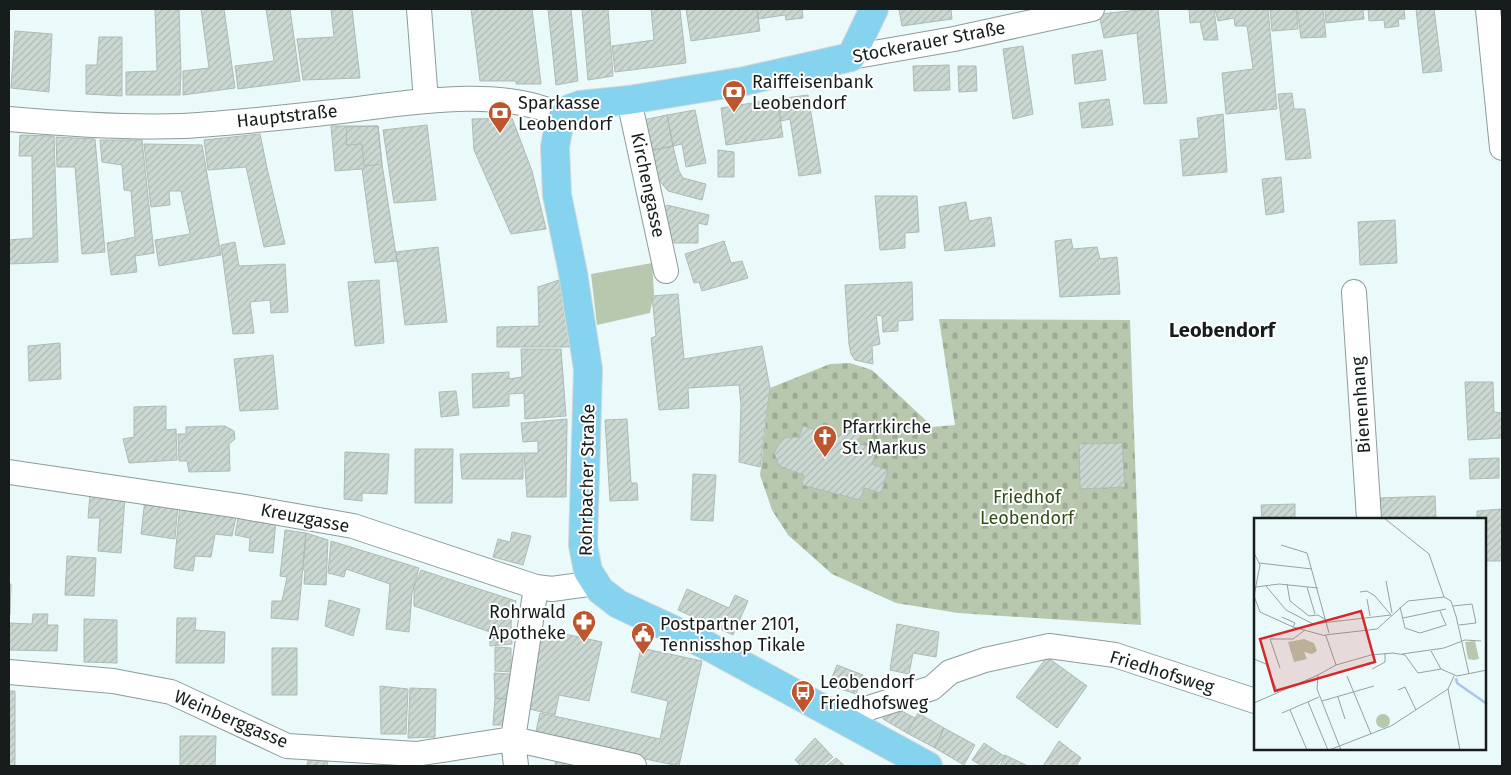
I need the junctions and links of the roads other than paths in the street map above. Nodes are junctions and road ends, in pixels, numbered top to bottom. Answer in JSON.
{"nodes":[{"id":1,"x":419,"y":9,"type":"edge"},
{"id":2,"x":874,"y":9,"type":"edge"},
{"id":3,"x":1092,"y":9,"type":"edge"},
{"id":4,"x":1488,"y":9,"type":"edge"},
{"id":5,"x":851,"y":56,"type":"junction"},
{"id":6,"x":629,"y":100,"type":"junction"},
{"id":7,"x":426,"y":101,"type":"junction"},
{"id":8,"x":563,"y":117,"type":"junction"},
{"id":9,"x":9,"y":119,"type":"edge"},
{"id":10,"x":1502,"y":148,"type":"edge"},
{"id":11,"x":666,"y":270,"type":"dead end"},
{"id":12,"x":1354,"y":292,"type":"dead end"},
{"id":13,"x":9,"y":472,"type":"edge"},
{"id":14,"x":1369,"y":518,"type":"edge"},
{"id":15,"x":595,"y":583,"type":"junction"},
{"id":16,"x":536,"y":587,"type":"junction"},
{"id":17,"x":9,"y":672,"type":"edge"},
{"id":18,"x":1254,"y":701,"type":"edge"},
{"id":19,"x":845,"y":722,"type":"junction"},
{"id":20,"x":513,"y":739,"type":"junction"},
{"id":21,"x":516,"y":766,"type":"edge"},
{"id":22,"x":634,"y":766,"type":"edge"},
{"id":23,"x":928,"y":766,"type":"edge"}],
"edges":[{"from":1,"to":7,"type":"street"},
{"from":2,"to":5,"type":"main road"},
{"from":3,"to":5,"type":"street","name":"Stockerauer Straße"},
{"from":4,"to":10,"type":"street"},
{"from":5,"to":6,"type":"main road","name":"Stockerauer Straße"},
{"from":6,"to":8,"type":"main road","name":"Stockerauer Straße"},
{"from":6,"to":11,"type":"street","name":"Kirchengasse"},
{"from":7,"to":8,"type":"street","name":"Hauptstraße"},
{"from":7,"to":9,"type":"street","name":"Hauptstraße"},
{"from":8,"to":15,"type":"main road","name":"Rohrbacher Straße"},
{"from":12,"to":14,"type":"street","name":"Bienenhang"},
{"from":13,"to":16,"type":"street","name":"Kreuzgasse"},
{"from":15,"to":16,"type":"street","name":"Kreuzgasse"},
{"from":15,"to":19,"type":"main road","name":"Rohrbacher Straße"},
{"from":16,"to":20,"type":"street"},
{"from":17,"to":20,"type":"street","name":"Weinberggasse"},
{"from":18,"to":19,"type":"street","name":"Friedhofsweg"},
{"from":19,"to":23,"type":"main road","name":"Rohrbacher Straße"},
{"from":20,"to":21,"type":"street"},
{"from":20,"to":22,"type":"street"}]}
